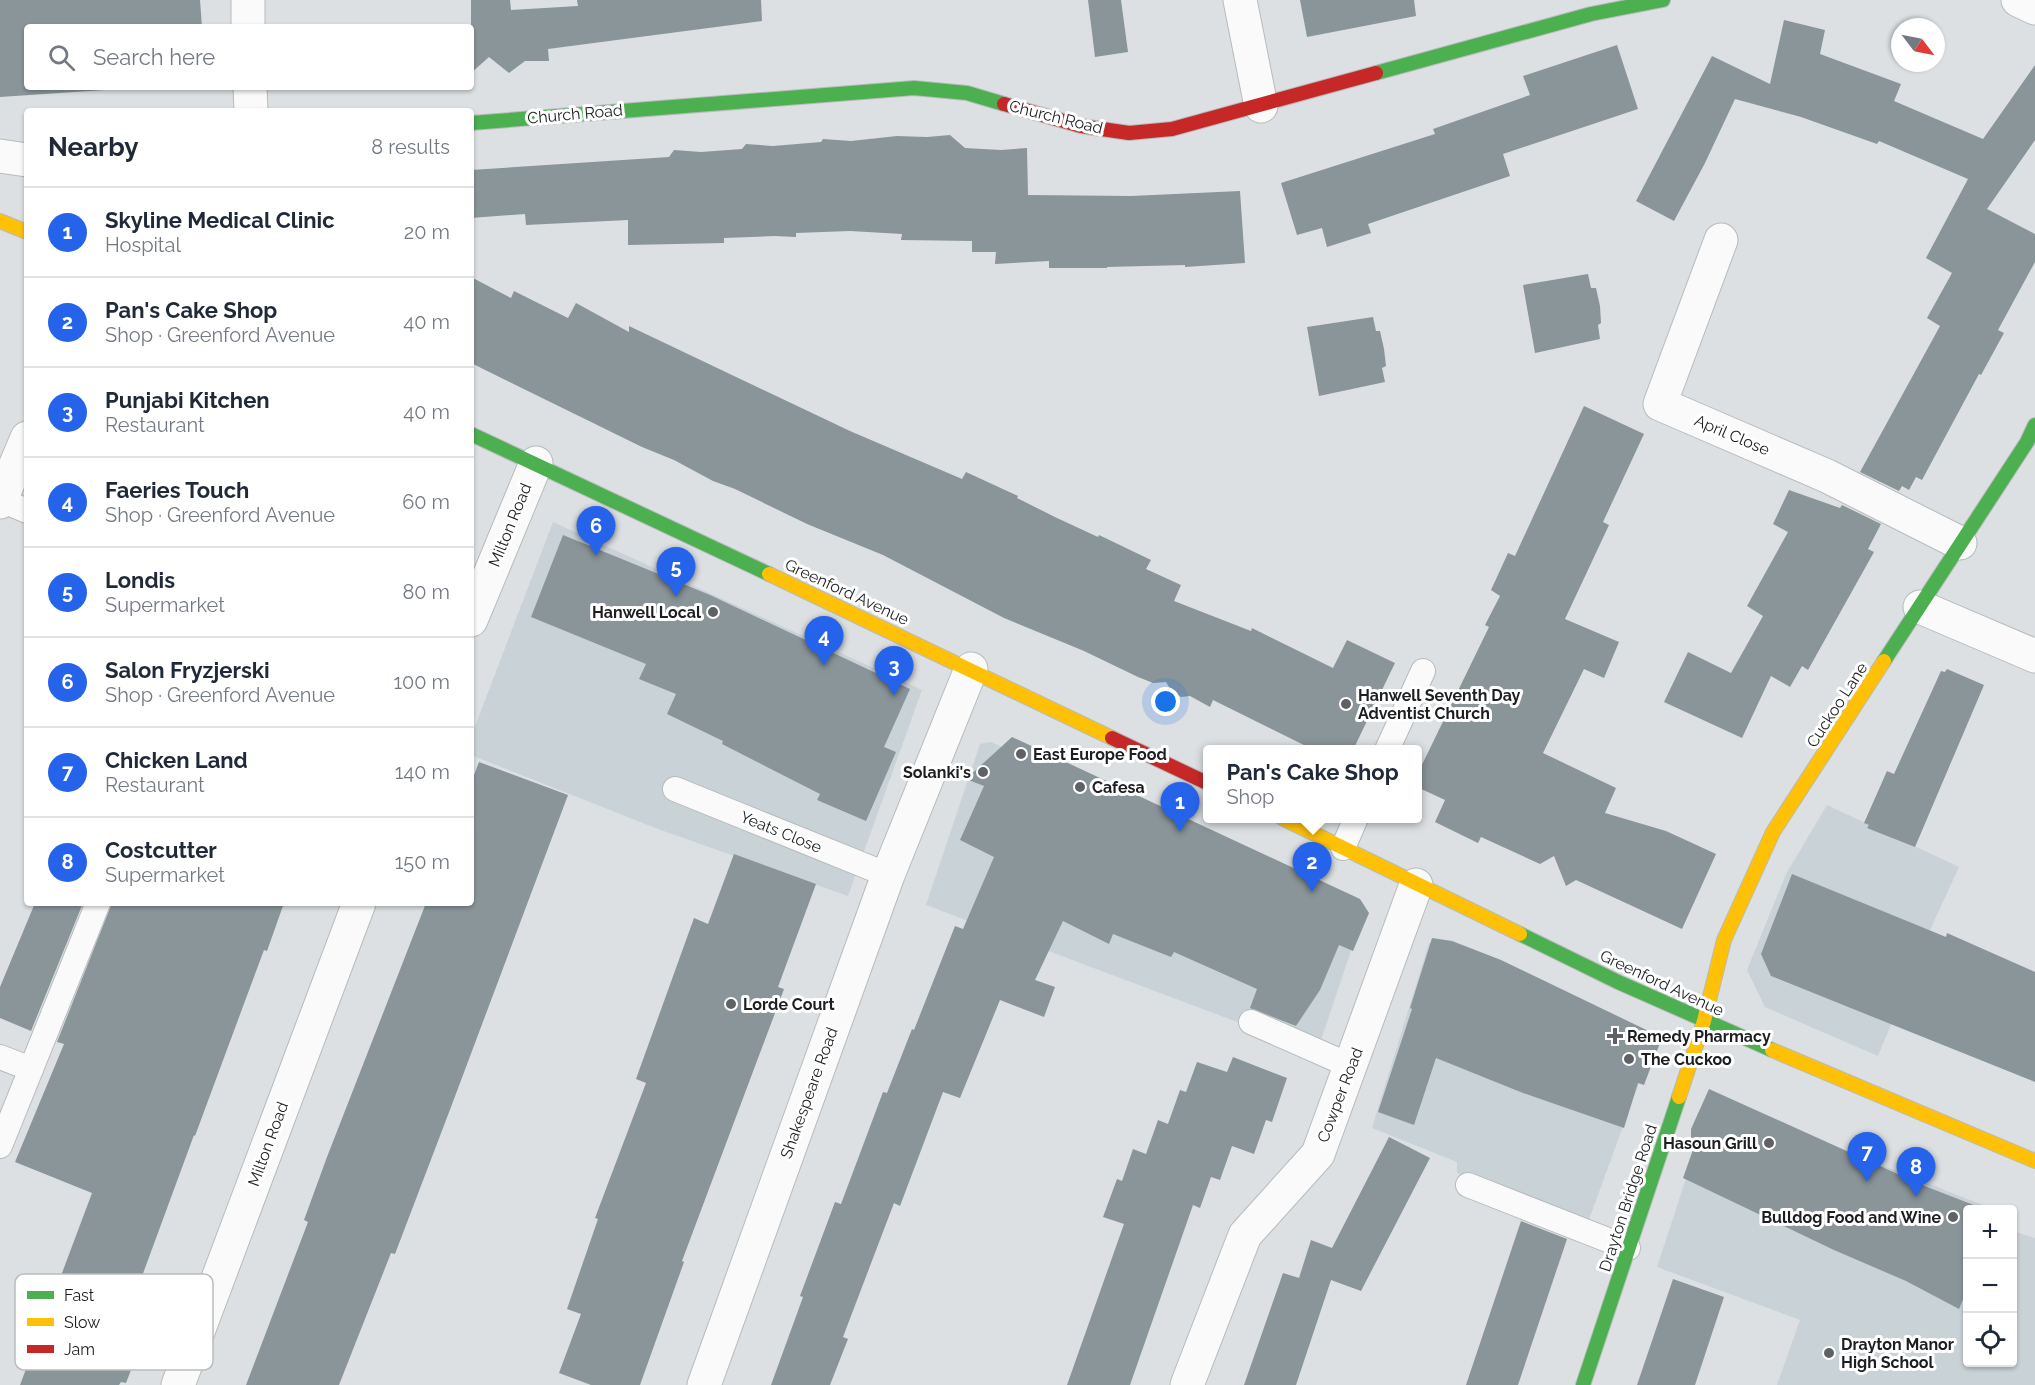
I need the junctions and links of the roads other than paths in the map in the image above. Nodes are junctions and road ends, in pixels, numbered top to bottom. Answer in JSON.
{"nodes":[{"id":1,"x":248,"y":0,"type":"edge"},
{"id":2,"x":1240,"y":0,"type":"edge"},
{"id":3,"x":1663,"y":0,"type":"edge"},
{"id":4,"x":2018,"y":0,"type":"edge"},
{"id":5,"x":2035,"y":8,"type":"edge"},
{"id":6,"x":248,"y":24,"type":"edge"},
{"id":7,"x":250,"y":90,"type":"edge"},
{"id":8,"x":1261,"y":106,"type":"junction"},
{"id":9,"x":251,"y":108,"type":"edge"},
{"id":10,"x":474,"y":123,"type":"edge"},
{"id":11,"x":0,"y":156,"type":"edge"},
{"id":12,"x":24,"y":160,"type":"edge"},
{"id":13,"x":0,"y":221,"type":"edge"},
{"id":14,"x":24,"y":231,"type":"edge"},
{"id":15,"x":1721,"y":240,"type":"dead end"},
{"id":16,"x":2035,"y":425,"type":"edge"},
{"id":17,"x":474,"y":435,"type":"edge"},
{"id":18,"x":24,"y":445,"type":"edge"},
{"id":19,"x":536,"y":463,"type":"junction"},
{"id":20,"x":0,"y":501,"type":"edge"},
{"id":21,"x":24,"y":510,"type":"edge"},
{"id":22,"x":1960,"y":543,"type":"junction"},
{"id":23,"x":1920,"y":607,"type":"junction"},
{"id":24,"x":474,"y":613,"type":"edge"},
{"id":25,"x":2035,"y":656,"type":"edge"},
{"id":26,"x":972,"y":669,"type":"junction"},
{"id":27,"x":1423,"y":671,"type":"dead end"},
{"id":28,"x":1389,"y":745,"type":"edge"},
{"id":29,"x":1203,"y":781,"type":"edge"},
{"id":30,"x":675,"y":789,"type":"dead end"},
{"id":31,"x":1290,"y":823,"type":"edge"},
{"id":32,"x":1354,"y":823,"type":"edge"},
{"id":33,"x":1342,"y":848,"type":"junction"},
{"id":34,"x":888,"y":875,"type":"junction"},
{"id":35,"x":1416,"y":885,"type":"junction"},
{"id":36,"x":97,"y":906,"type":"edge"},
{"id":37,"x":357,"y":906,"type":"edge"},
{"id":38,"x":1704,"y":1021,"type":"junction"},
{"id":39,"x":1251,"y":1022,"type":"dead end"},
{"id":40,"x":0,"y":1057,"type":"edge"},
{"id":41,"x":1351,"y":1066,"type":"junction"},
{"id":42,"x":31,"y":1070,"type":"junction"},
{"id":43,"x":0,"y":1146,"type":"edge"},
{"id":44,"x":2035,"y":1161,"type":"edge"},
{"id":45,"x":1468,"y":1185,"type":"dead end"},
{"id":46,"x":1628,"y":1248,"type":"junction"},
{"id":47,"x":213,"y":1291,"type":"edge"},
{"id":48,"x":184,"y":1370,"type":"edge"},
{"id":49,"x":178,"y":1385,"type":"edge"},
{"id":50,"x":704,"y":1385,"type":"edge"},
{"id":51,"x":1187,"y":1385,"type":"edge"},
{"id":52,"x":1583,"y":1385,"type":"edge"}],
"edges":[{"from":1,"to":6,"type":"street"},
{"from":2,"to":8,"type":"street"},
{"from":3,"to":8,"type":"street","name":"Church Road"},
{"from":4,"to":5,"type":"street"},
{"from":7,"to":9,"type":"street"},
{"from":8,"to":10,"type":"street","name":"Church Road"},
{"from":11,"to":12,"type":"street"},
{"from":13,"to":14,"type":"street"},
{"from":15,"to":22,"type":"street","name":"April Close"},
{"from":16,"to":22,"type":"street","name":"Cuckoo Lane"},
{"from":17,"to":19,"type":"street","name":"Greenford Avenue"},
{"from":18,"to":20,"type":"street"},
{"from":19,"to":24,"type":"street","name":"Milton Road"},
{"from":19,"to":26,"type":"street","name":"Greenford Avenue"},
{"from":20,"to":21,"type":"lane"},
{"from":22,"to":23,"type":"street","name":"Cuckoo Lane"},
{"from":23,"to":25,"type":"street"},
{"from":23,"to":38,"type":"street","name":"Cuckoo Lane"},
{"from":26,"to":29,"type":"street","name":"Greenford Avenue"},
{"from":26,"to":34,"type":"street","name":"Shakespeare Road"},
{"from":27,"to":28,"type":"lane"},
{"from":30,"to":34,"type":"lane","name":"Yeats Close"},
{"from":31,"to":33,"type":"street","name":"Greenford Avenue"},
{"from":32,"to":33,"type":"lane"},
{"from":33,"to":35,"type":"street","name":"Greenford Avenue"},
{"from":34,"to":50,"type":"street","name":"Shakespeare Road"},
{"from":35,"to":38,"type":"street","name":"Greenford Avenue"},
{"from":35,"to":41,"type":"street","name":"Cowper Road"},
{"from":36,"to":42,"type":"lane"},
{"from":37,"to":47,"type":"street","name":"Milton Road"},
{"from":38,"to":44,"type":"street","name":"Greenford Avenue"},
{"from":38,"to":46,"type":"street","name":"Drayton Bridge Road"},
{"from":39,"to":41,"type":"lane"},
{"from":40,"to":42,"type":"lane"},
{"from":41,"to":51,"type":"street","name":"Cowper Road"},
{"from":42,"to":43,"type":"lane"},
{"from":45,"to":46,"type":"lane"},
{"from":46,"to":52,"type":"street","name":"Drayton Bridge Road"},
{"from":48,"to":49,"type":"street","name":"Milton Road"}]}
